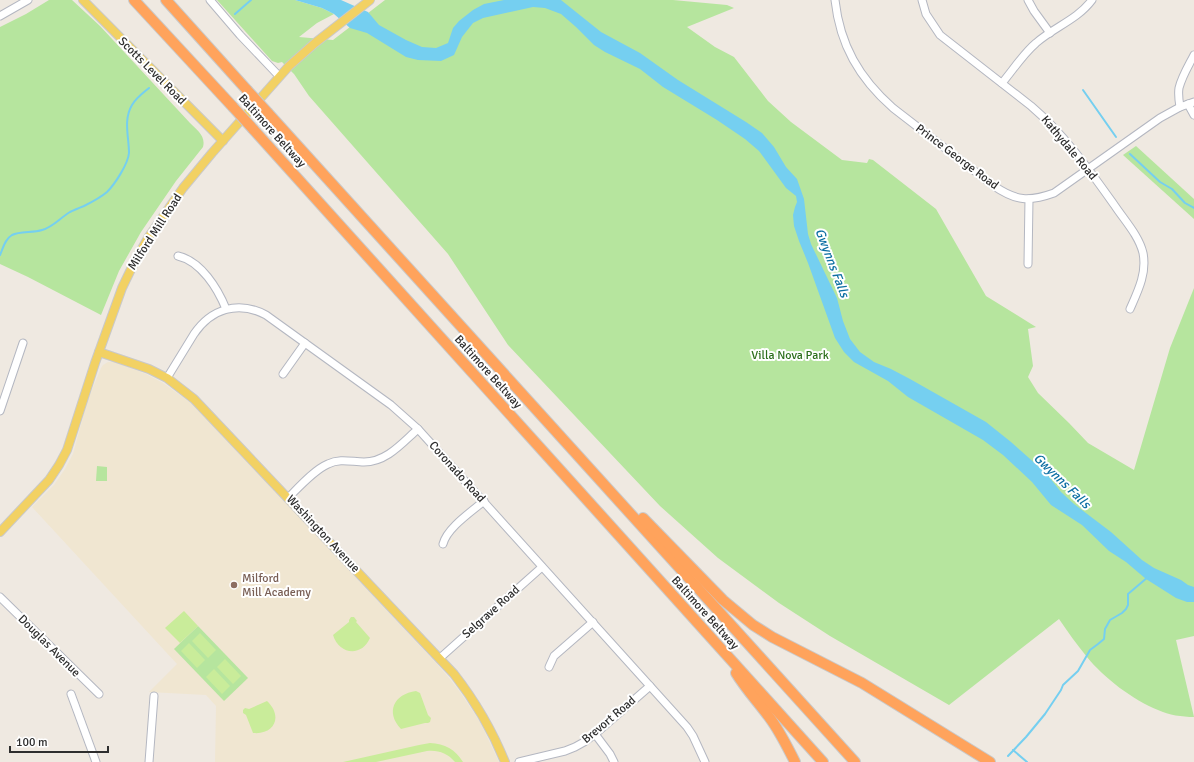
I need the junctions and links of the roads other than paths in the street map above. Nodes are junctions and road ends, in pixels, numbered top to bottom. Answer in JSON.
{"nodes":[{"id":1,"x":28,"y":0,"type":"edge"},
{"id":2,"x":83,"y":0,"type":"edge"},
{"id":3,"x":134,"y":0,"type":"edge"},
{"id":4,"x":166,"y":0,"type":"edge"},
{"id":5,"x":210,"y":0,"type":"edge"},
{"id":6,"x":370,"y":0,"type":"edge"},
{"id":7,"x":835,"y":0,"type":"edge"},
{"id":8,"x":922,"y":0,"type":"edge"},
{"id":9,"x":1028,"y":0,"type":"edge"},
{"id":10,"x":1092,"y":0,"type":"edge"},
{"id":11,"x":0,"y":16,"type":"edge"},
{"id":12,"x":1050,"y":33,"type":"junction"},
{"id":13,"x":1194,"y":55,"type":"edge"},
{"id":14,"x":280,"y":76,"type":"junction"},
{"id":15,"x":1002,"y":83,"type":"junction"},
{"id":16,"x":1191,"y":103,"type":"edge"},
{"id":17,"x":1180,"y":107,"type":"junction"},
{"id":18,"x":1194,"y":115,"type":"edge"},
{"id":19,"x":223,"y":141,"type":"junction"},
{"id":20,"x":1088,"y":169,"type":"junction"},
{"id":21,"x":1029,"y":199,"type":"junction"},
{"id":22,"x":178,"y":256,"type":"dead end"},
{"id":23,"x":1028,"y":264,"type":"dead end"},
{"id":24,"x":226,"y":309,"type":"junction"},
{"id":25,"x":1130,"y":309,"type":"dead end"},
{"id":26,"x":24,"y":343,"type":"dead end"},
{"id":27,"x":305,"y":343,"type":"junction"},
{"id":28,"x":100,"y":352,"type":"junction"},
{"id":29,"x":282,"y":374,"type":"dead end"},
{"id":30,"x":167,"y":378,"type":"junction"},
{"id":31,"x":0,"y":411,"type":"edge"},
{"id":32,"x":418,"y":429,"type":"junction"},
{"id":33,"x":556,"y":431,"type":"junction"},
{"id":34,"x":288,"y":498,"type":"junction"},
{"id":35,"x":484,"y":501,"type":"junction"},
{"id":36,"x":0,"y":532,"type":"edge"},
{"id":37,"x":443,"y":544,"type":"dead end"},
{"id":38,"x":542,"y":566,"type":"junction"},
{"id":39,"x":0,"y":597,"type":"edge"},
{"id":40,"x":593,"y":622,"type":"junction"},
{"id":41,"x":723,"y":653,"type":"junction"},
{"id":42,"x":440,"y":658,"type":"junction"},
{"id":43,"x":549,"y":667,"type":"dead end"},
{"id":44,"x":650,"y":686,"type":"junction"},
{"id":45,"x":71,"y":694,"type":"dead end"},
{"id":46,"x":99,"y":694,"type":"dead end"},
{"id":47,"x":154,"y":696,"type":"dead end"},
{"id":48,"x":595,"y":734,"type":"junction"},
{"id":49,"x":96,"y":762,"type":"edge"},
{"id":50,"x":149,"y":762,"type":"edge"},
{"id":51,"x":505,"y":762,"type":"edge"},
{"id":52,"x":519,"y":762,"type":"edge"},
{"id":53,"x":614,"y":762,"type":"edge"},
{"id":54,"x":705,"y":762,"type":"edge"},
{"id":55,"x":795,"y":762,"type":"edge"},
{"id":56,"x":823,"y":762,"type":"edge"},
{"id":57,"x":855,"y":762,"type":"edge"},
{"id":58,"x":990,"y":762,"type":"edge"}],
"edges":[{"from":1,"to":11,"type":"street"},
{"from":2,"to":19,"type":"main road","name":"Scotts Level Road"},
{"from":3,"to":41,"type":"highway","name":"Baltimore Beltway","bridge":true},
{"from":4,"to":33,"type":"highway","name":"Baltimore Beltway","bridge":true},
{"from":5,"to":14,"type":"street"},
{"from":6,"to":14,"type":"main road","name":"Milford Mill Road"},
{"from":7,"to":21,"type":"street","name":"Prince George Road"},
{"from":8,"to":15,"type":"street","name":"Kathydale Road"},
{"from":9,"to":12,"type":"street"},
{"from":10,"to":12,"type":"street"},
{"from":12,"to":15,"type":"street"},
{"from":13,"to":17,"type":"street"},
{"from":14,"to":19,"type":"main road","name":"Milford Mill Road"},
{"from":15,"to":20,"type":"street","name":"Kathydale Road"},
{"from":16,"to":17,"type":"street","name":"Prince George Road"},
{"from":16,"to":18,"type":"street"},
{"from":17,"to":20,"type":"street","name":"Prince George Road"},
{"from":19,"to":28,"type":"main road","name":"Milford Mill Road"},
{"from":20,"to":21,"type":"street","name":"Prince George Road"},
{"from":20,"to":25,"type":"street","name":"Kathydale Road"},
{"from":21,"to":23,"type":"street"},
{"from":22,"to":24,"type":"street"},
{"from":24,"to":27,"type":"street","name":"Coronado Road"},
{"from":24,"to":30,"type":"street","name":"Coronado Road"},
{"from":26,"to":31,"type":"street"},
{"from":27,"to":29,"type":"street"},
{"from":27,"to":32,"type":"street","name":"Coronado Road"},
{"from":28,"to":30,"type":"main road","name":"Washington Avenue"},
{"from":28,"to":36,"type":"main road","name":"Milford Mill Road"},
{"from":30,"to":34,"type":"main road","name":"Washington Avenue"},
{"from":32,"to":34,"type":"street"},
{"from":32,"to":35,"type":"street","name":"Coronado Road"},
{"from":33,"to":57,"type":"highway","name":"Baltimore Beltway"},
{"from":33,"to":58,"type":"highway"},
{"from":34,"to":42,"type":"main road","name":"Washington Avenue"},
{"from":35,"to":37,"type":"street"},
{"from":35,"to":38,"type":"street","name":"Coronado Road"},
{"from":38,"to":40,"type":"street","name":"Coronado Road"},
{"from":38,"to":42,"type":"street","name":"Selgrave Road"},
{"from":39,"to":46,"type":"street","name":"Douglas Avenue"},
{"from":40,"to":43,"type":"street"},
{"from":40,"to":44,"type":"street","name":"Coronado Road"},
{"from":41,"to":55,"type":"highway"},
{"from":41,"to":56,"type":"highway","name":"Baltimore Beltway"},
{"from":42,"to":51,"type":"main road","name":"Washington Avenue"},
{"from":44,"to":48,"type":"street","name":"Brevort Road"},
{"from":44,"to":54,"type":"street","name":"Coronado Road"},
{"from":45,"to":49,"type":"street"},
{"from":47,"to":50,"type":"street"},
{"from":48,"to":52,"type":"street","name":"Brevort Road"},
{"from":48,"to":53,"type":"street"}]}
